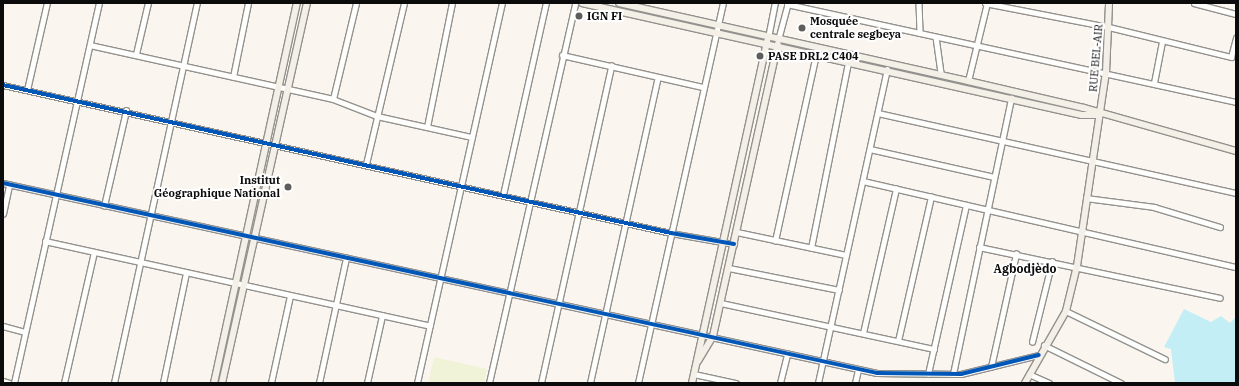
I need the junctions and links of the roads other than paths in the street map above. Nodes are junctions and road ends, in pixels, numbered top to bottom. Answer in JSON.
{"nodes":[{"id":1,"x":47,"y":3,"type":"edge"},
{"id":2,"x":99,"y":3,"type":"edge"},
{"id":3,"x":148,"y":3,"type":"edge"},
{"id":4,"x":197,"y":3,"type":"edge"},
{"id":5,"x":248,"y":3,"type":"edge"},
{"id":6,"x":297,"y":3,"type":"edge"},
{"id":7,"x":307,"y":3,"type":"edge"},
{"id":8,"x":356,"y":3,"type":"edge"},
{"id":9,"x":404,"y":3,"type":"edge"},
{"id":10,"x":452,"y":3,"type":"edge"},
{"id":11,"x":502,"y":3,"type":"edge"},
{"id":12,"x":546,"y":3,"type":"edge"},
{"id":13,"x":575,"y":3,"type":"edge"},
{"id":14,"x":582,"y":3,"type":"edge"},
{"id":15,"x":619,"y":3,"type":"edge"},
{"id":16,"x":723,"y":3,"type":"edge"},
{"id":17,"x":775,"y":3,"type":"edge"},
{"id":18,"x":919,"y":3,"type":"edge"},
{"id":19,"x":987,"y":3,"type":"edge"},
{"id":20,"x":1109,"y":3,"type":"edge"},
{"id":21,"x":1194,"y":3,"type":"edge"},
{"id":22,"x":787,"y":4,"type":"edge"},
{"id":23,"x":1236,"y":14,"type":"edge"},
{"id":24,"x":718,"y":26,"type":"junction"},
{"id":25,"x":1109,"y":27,"type":"junction"},
{"id":26,"x":920,"y":33,"type":"junction"},
{"id":27,"x":716,"y":34,"type":"junction"},
{"id":28,"x":936,"y":36,"type":"junction"},
{"id":29,"x":768,"y":38,"type":"junction"},
{"id":30,"x":1236,"y":38,"type":"edge"},
{"id":31,"x":1162,"y":42,"type":"junction"},
{"id":32,"x":778,"y":44,"type":"junction"},
{"id":33,"x":90,"y":45,"type":"junction"},
{"id":34,"x":767,"y":45,"type":"junction"},
{"id":35,"x":977,"y":45,"type":"junction"},
{"id":36,"x":136,"y":54,"type":"junction"},
{"id":37,"x":816,"y":54,"type":"junction"},
{"id":38,"x":562,"y":55,"type":"junction"},
{"id":39,"x":848,"y":62,"type":"junction"},
{"id":40,"x":184,"y":66,"type":"junction"},
{"id":41,"x":611,"y":66,"type":"junction"},
{"id":42,"x":887,"y":70,"type":"junction"},
{"id":43,"x":1106,"y":73,"type":"junction"},
{"id":44,"x":941,"y":74,"type":"junction"},
{"id":45,"x":233,"y":77,"type":"junction"},
{"id":46,"x":658,"y":77,"type":"junction"},
{"id":47,"x":968,"y":81,"type":"junction"},
{"id":48,"x":1154,"y":83,"type":"junction"},
{"id":49,"x":3,"y":85,"type":"edge"},
{"id":50,"x":278,"y":86,"type":"junction"},
{"id":51,"x":703,"y":87,"type":"junction"},
{"id":52,"x":27,"y":90,"type":"junction"},
{"id":53,"x":289,"y":90,"type":"junction"},
{"id":54,"x":1011,"y":98,"type":"junction"},
{"id":55,"x":333,"y":99,"type":"junction"},
{"id":56,"x":76,"y":100,"type":"junction"},
{"id":57,"x":1236,"y":102,"type":"edge"},
{"id":58,"x":126,"y":111,"type":"junction"},
{"id":59,"x":878,"y":113,"type":"junction"},
{"id":60,"x":1100,"y":115,"type":"junction"},
{"id":61,"x":377,"y":116,"type":"junction"},
{"id":62,"x":171,"y":121,"type":"junction"},
{"id":63,"x":427,"y":127,"type":"junction"},
{"id":64,"x":472,"y":137,"type":"junction"},
{"id":65,"x":267,"y":142,"type":"junction"},
{"id":66,"x":1002,"y":142,"type":"junction"},
{"id":67,"x":274,"y":144,"type":"junction"},
{"id":68,"x":870,"y":149,"type":"junction"},
{"id":69,"x":1236,"y":151,"type":"edge"},
{"id":70,"x":1091,"y":162,"type":"junction"},
{"id":71,"x":366,"y":164,"type":"junction"},
{"id":72,"x":994,"y":177,"type":"junction"},
{"id":73,"x":863,"y":181,"type":"junction"},
{"id":74,"x":3,"y":183,"type":"edge"},
{"id":75,"x":9,"y":185,"type":"junction"},
{"id":76,"x":461,"y":186,"type":"junction"},
{"id":77,"x":896,"y":188,"type":"junction"},
{"id":78,"x":1236,"y":193,"type":"edge"},
{"id":79,"x":55,"y":195,"type":"junction"},
{"id":80,"x":503,"y":195,"type":"junction"},
{"id":81,"x":931,"y":197,"type":"junction"},
{"id":82,"x":1086,"y":198,"type":"junction"},
{"id":83,"x":529,"y":201,"type":"junction"},
{"id":84,"x":966,"y":205,"type":"junction"},
{"id":85,"x":104,"y":206,"type":"junction"},
{"id":86,"x":987,"y":210,"type":"junction"},
{"id":87,"x":579,"y":212,"type":"junction"},
{"id":88,"x":3,"y":214,"type":"edge"},
{"id":89,"x":150,"y":216,"type":"junction"},
{"id":90,"x":626,"y":223,"type":"junction"},
{"id":91,"x":1220,"y":227,"type":"dead end"},
{"id":92,"x":737,"y":232,"type":"junction"},
{"id":93,"x":1083,"y":232,"type":"junction"},
{"id":94,"x":672,"y":233,"type":"junction"},
{"id":95,"x":246,"y":236,"type":"junction"},
{"id":96,"x":254,"y":238,"type":"junction"},
{"id":97,"x":45,"y":241,"type":"junction"},
{"id":98,"x":724,"y":241,"type":"junction"},
{"id":99,"x":775,"y":241,"type":"junction"},
{"id":100,"x":734,"y":244,"type":"junction"},
{"id":101,"x":980,"y":247,"type":"junction"},
{"id":102,"x":810,"y":248,"type":"junction"},
{"id":103,"x":94,"y":252,"type":"junction"},
{"id":104,"x":1016,"y":254,"type":"junction"},
{"id":105,"x":846,"y":255,"type":"junction"},
{"id":106,"x":346,"y":258,"type":"junction"},
{"id":107,"x":1052,"y":261,"type":"junction"},
{"id":108,"x":140,"y":263,"type":"junction"},
{"id":109,"x":1077,"y":266,"type":"junction"},
{"id":110,"x":1236,"y":267,"type":"edge"},
{"id":111,"x":729,"y":268,"type":"junction"},
{"id":112,"x":186,"y":273,"type":"junction"},
{"id":113,"x":440,"y":279,"type":"junction"},
{"id":114,"x":236,"y":284,"type":"junction"},
{"id":115,"x":243,"y":286,"type":"junction"},
{"id":116,"x":839,"y":290,"type":"junction"},
{"id":117,"x":509,"y":294,"type":"junction"},
{"id":118,"x":290,"y":296,"type":"junction"},
{"id":119,"x":1220,"y":298,"type":"dead end"},
{"id":120,"x":721,"y":303,"type":"junction"},
{"id":121,"x":558,"y":304,"type":"junction"},
{"id":122,"x":336,"y":306,"type":"junction"},
{"id":123,"x":1066,"y":311,"type":"junction"},
{"id":124,"x":606,"y":315,"type":"junction"},
{"id":125,"x":382,"y":316,"type":"junction"},
{"id":126,"x":651,"y":325,"type":"junction"},
{"id":127,"x":3,"y":326,"type":"edge"},
{"id":128,"x":430,"y":326,"type":"junction"},
{"id":129,"x":831,"y":326,"type":"junction"},
{"id":130,"x":25,"y":332,"type":"junction"},
{"id":131,"x":863,"y":333,"type":"junction"},
{"id":132,"x":701,"y":334,"type":"junction"},
{"id":133,"x":713,"y":336,"type":"junction"},
{"id":134,"x":898,"y":341,"type":"junction"},
{"id":135,"x":1032,"y":342,"type":"dead end"},
{"id":136,"x":1044,"y":345,"type":"junction"},
{"id":137,"x":934,"y":349,"type":"junction"},
{"id":138,"x":787,"y":354,"type":"junction"},
{"id":139,"x":1039,"y":355,"type":"junction"},
{"id":140,"x":1165,"y":359,"type":"dead end"},
{"id":141,"x":698,"y":361,"type":"junction"},
{"id":142,"x":823,"y":362,"type":"junction"},
{"id":143,"x":990,"y":367,"type":"junction"},
{"id":144,"x":858,"y":370,"type":"junction"},
{"id":145,"x":694,"y":374,"type":"junction"},
{"id":146,"x":928,"y":374,"type":"junction"},
{"id":147,"x":953,"y":374,"type":"junction"},
{"id":148,"x":1030,"y":374,"type":"junction"},
{"id":149,"x":3,"y":382,"type":"edge"},
{"id":150,"x":9,"y":383,"type":"edge"},
{"id":151,"x":14,"y":383,"type":"edge"},
{"id":152,"x":64,"y":383,"type":"edge"},
{"id":153,"x":114,"y":383,"type":"edge"},
{"id":154,"x":163,"y":383,"type":"edge"},
{"id":155,"x":214,"y":383,"type":"edge"},
{"id":156,"x":222,"y":383,"type":"edge"},
{"id":157,"x":271,"y":383,"type":"edge"},
{"id":158,"x":319,"y":383,"type":"edge"},
{"id":159,"x":367,"y":383,"type":"edge"},
{"id":160,"x":418,"y":383,"type":"edge"},
{"id":161,"x":489,"y":383,"type":"edge"},
{"id":162,"x":541,"y":383,"type":"edge"},
{"id":163,"x":590,"y":383,"type":"edge"},
{"id":164,"x":638,"y":383,"type":"edge"},
{"id":165,"x":692,"y":383,"type":"edge"},
{"id":166,"x":736,"y":383,"type":"edge"},
{"id":167,"x":780,"y":383,"type":"edge"},
{"id":168,"x":818,"y":383,"type":"edge"},
{"id":169,"x":855,"y":383,"type":"edge"},
{"id":170,"x":1025,"y":383,"type":"edge"},
{"id":171,"x":1049,"y":383,"type":"edge"},
{"id":172,"x":1121,"y":383,"type":"edge"}],
"edges":[{"from":1,"to":52,"type":"street"},
{"from":2,"to":33,"type":"street"},
{"from":3,"to":36,"type":"street"},
{"from":4,"to":40,"type":"street"},
{"from":5,"to":45,"type":"street"},
{"from":6,"to":50,"type":"street"},
{"from":7,"to":53,"type":"street"},
{"from":8,"to":55,"type":"street"},
{"from":9,"to":61,"type":"street"},
{"from":10,"to":63,"type":"street"},
{"from":11,"to":64,"type":"street"},
{"from":12,"to":80,"type":"street"},
{"from":13,"to":38,"type":"street"},
{"from":14,"to":27,"type":"street"},
{"from":15,"to":24,"type":"street"},
{"from":16,"to":24,"type":"street"},
{"from":17,"to":29,"type":"street"},
{"from":18,"to":26,"type":"street"},
{"from":19,"to":25,"type":"street"},
{"from":19,"to":35,"type":"street"},
{"from":20,"to":25,"type":"street","name":"RUE BEL-AIR"},
{"from":21,"to":23,"type":"street"},
{"from":22,"to":26,"type":"street"},
{"from":22,"to":32,"type":"street"},
{"from":24,"to":27,"type":"street"},
{"from":24,"to":29,"type":"street"},
{"from":25,"to":31,"type":"street"},
{"from":25,"to":43,"type":"street","name":"RUE BEL-AIR"},
{"from":26,"to":28,"type":"street"},
{"from":27,"to":34,"type":"street"},
{"from":27,"to":51,"type":"street"},
{"from":28,"to":35,"type":"street"},
{"from":28,"to":44,"type":"street"},
{"from":29,"to":32,"type":"street"},
{"from":29,"to":34,"type":"street"},
{"from":30,"to":31,"type":"street"},
{"from":31,"to":48,"type":"street"},
{"from":32,"to":34,"type":"street"},
{"from":32,"to":37,"type":"street"},
{"from":32,"to":44,"type":"street"},
{"from":32,"to":92,"type":"street"},
{"from":33,"to":36,"type":"street"},
{"from":33,"to":56,"type":"street"},
{"from":34,"to":98,"type":"street"},
{"from":35,"to":43,"type":"street"},
{"from":35,"to":47,"type":"street"},
{"from":36,"to":40,"type":"street"},
{"from":37,"to":39,"type":"street"},
{"from":37,"to":99,"type":"street"},
{"from":38,"to":41,"type":"street"},
{"from":38,"to":83,"type":"street"},
{"from":39,"to":42,"type":"street"},
{"from":39,"to":102,"type":"street"},
{"from":40,"to":45,"type":"street"},
{"from":40,"to":62,"type":"street"},
{"from":41,"to":46,"type":"street"},
{"from":41,"to":87,"type":"street"},
{"from":42,"to":54,"type":"street"},
{"from":42,"to":59,"type":"street"},
{"from":43,"to":48,"type":"street"},
{"from":43,"to":60,"type":"street","name":"RUE BEL-AIR"},
{"from":44,"to":47,"type":"street"},
{"from":45,"to":50,"type":"street"},
{"from":46,"to":51,"type":"street"},
{"from":46,"to":90,"type":"street"},
{"from":47,"to":60,"type":"street"},
{"from":48,"to":57,"type":"street"},
{"from":49,"to":52,"type":"street"},
{"from":50,"to":53,"type":"street"},
{"from":50,"to":65,"type":"street"},
{"from":51,"to":94,"type":"street"},
{"from":52,"to":56,"type":"street"},
{"from":53,"to":55,"type":"street"},
{"from":53,"to":67,"type":"street"},
{"from":54,"to":60,"type":"street"},
{"from":54,"to":66,"type":"street"},
{"from":55,"to":61,"type":"street"},
{"from":56,"to":58,"type":"street"},
{"from":56,"to":79,"type":"street"},
{"from":58,"to":62,"type":"street"},
{"from":58,"to":85,"type":"street"},
{"from":59,"to":66,"type":"street"},
{"from":59,"to":68,"type":"street"},
{"from":60,"to":69,"type":"street"},
{"from":60,"to":70,"type":"street","name":"RUE BEL-AIR"},
{"from":61,"to":63,"type":"street"},
{"from":61,"to":71,"type":"street"},
{"from":62,"to":65,"type":"street"},
{"from":62,"to":89,"type":"street"},
{"from":63,"to":64,"type":"street"},
{"from":64,"to":76,"type":"street"},
{"from":65,"to":67,"type":"street"},
{"from":65,"to":95,"type":"street"},
{"from":66,"to":70,"type":"street"},
{"from":66,"to":72,"type":"street"},
{"from":67,"to":71,"type":"street"},
{"from":67,"to":96,"type":"street"},
{"from":68,"to":72,"type":"street"},
{"from":68,"to":73,"type":"street"},
{"from":70,"to":78,"type":"street"},
{"from":70,"to":82,"type":"street","name":"RUE BEL-AIR"},
{"from":71,"to":76,"type":"street"},
{"from":72,"to":86,"type":"street"},
{"from":73,"to":77,"type":"street"},
{"from":73,"to":105,"type":"street"},
{"from":74,"to":75,"type":"street"},
{"from":75,"to":79,"type":"street"},
{"from":75,"to":88,"type":"street"},
{"from":76,"to":80,"type":"street"},
{"from":76,"to":113,"type":"street"},
{"from":77,"to":81,"type":"street"},
{"from":77,"to":131,"type":"street"},
{"from":79,"to":85,"type":"street"},
{"from":79,"to":97,"type":"street"},
{"from":80,"to":83,"type":"street"},
{"from":81,"to":84,"type":"street"},
{"from":81,"to":134,"type":"street"},
{"from":82,"to":91,"type":"street"},
{"from":82,"to":93,"type":"street","name":"RUE BEL-AIR"},
{"from":83,"to":87,"type":"street"},
{"from":83,"to":117,"type":"street"},
{"from":84,"to":86,"type":"street"},
{"from":84,"to":137,"type":"street"},
{"from":85,"to":89,"type":"street"},
{"from":86,"to":93,"type":"street"},
{"from":86,"to":101,"type":"street"},
{"from":87,"to":90,"type":"street"},
{"from":87,"to":121,"type":"street"},
{"from":89,"to":95,"type":"street"},
{"from":89,"to":108,"type":"street"},
{"from":90,"to":94,"type":"street"},
{"from":90,"to":124,"type":"street"},
{"from":92,"to":99,"type":"street"},
{"from":92,"to":100,"type":"street"},
{"from":93,"to":109,"type":"street","name":"RUE BEL-AIR"},
{"from":93,"to":110,"type":"street"},
{"from":94,"to":98,"type":"street"},
{"from":94,"to":126,"type":"street"},
{"from":95,"to":96,"type":"street"},
{"from":95,"to":114,"type":"street"},
{"from":96,"to":106,"type":"street"},
{"from":96,"to":115,"type":"street"},
{"from":97,"to":103,"type":"street"},
{"from":97,"to":130,"type":"street"},
{"from":98,"to":100,"type":"street"},
{"from":98,"to":132,"type":"street"},
{"from":99,"to":102,"type":"street"},
{"from":100,"to":111,"type":"street"},
{"from":101,"to":104,"type":"street"},
{"from":101,"to":147,"type":"street"},
{"from":102,"to":105,"type":"street"},
{"from":103,"to":108,"type":"street"},
{"from":103,"to":152,"type":"street"},
{"from":104,"to":107,"type":"street"},
{"from":104,"to":143,"type":"street"},
{"from":105,"to":116,"type":"street"},
{"from":106,"to":113,"type":"street"},
{"from":106,"to":122,"type":"street"},
{"from":107,"to":109,"type":"street"},
{"from":107,"to":135,"type":"street"},
{"from":108,"to":112,"type":"street"},
{"from":108,"to":153,"type":"street"},
{"from":109,"to":119,"type":"street"},
{"from":109,"to":123,"type":"street","name":"RUE BEL-AIR"},
{"from":111,"to":116,"type":"street"},
{"from":111,"to":120,"type":"street"},
{"from":112,"to":114,"type":"street"},
{"from":112,"to":154,"type":"street"},
{"from":113,"to":117,"type":"street"},
{"from":113,"to":128,"type":"street"},
{"from":114,"to":115,"type":"street"},
{"from":114,"to":155,"type":"street"},
{"from":115,"to":118,"type":"street"},
{"from":115,"to":156,"type":"street"},
{"from":116,"to":129,"type":"street"},
{"from":117,"to":121,"type":"street"},
{"from":117,"to":161,"type":"street"},
{"from":118,"to":122,"type":"street"},
{"from":118,"to":157,"type":"street"},
{"from":120,"to":129,"type":"street"},
{"from":120,"to":133,"type":"street"},
{"from":121,"to":124,"type":"street"},
{"from":121,"to":162,"type":"street"},
{"from":122,"to":125,"type":"street"},
{"from":122,"to":158,"type":"street"},
{"from":123,"to":136,"type":"street","name":"RUE BEL-AIR"},
{"from":123,"to":140,"type":"street"},
{"from":124,"to":126,"type":"street"},
{"from":124,"to":163,"type":"street"},
{"from":125,"to":128,"type":"street"},
{"from":125,"to":159,"type":"street"},
{"from":126,"to":132,"type":"street"},
{"from":126,"to":164,"type":"street"},
{"from":127,"to":130,"type":"street"},
{"from":128,"to":160,"type":"street"},
{"from":129,"to":131,"type":"street"},
{"from":129,"to":142,"type":"street"},
{"from":130,"to":151,"type":"street"},
{"from":131,"to":134,"type":"street"},
{"from":132,"to":133,"type":"street"},
{"from":132,"to":141,"type":"street"},
{"from":133,"to":138,"type":"street"},
{"from":133,"to":141,"type":"street"},
{"from":134,"to":137,"type":"street"},
{"from":136,"to":139,"type":"street","name":"RUE BEL-AIR"},
{"from":136,"to":172,"type":"street"},
{"from":137,"to":146,"type":"street"},
{"from":138,"to":142,"type":"street"},
{"from":138,"to":167,"type":"street"},
{"from":139,"to":143,"type":"street"},
{"from":139,"to":148,"type":"street","name":"RUE BEL-AIR"},
{"from":141,"to":145,"type":"street"},
{"from":142,"to":144,"type":"street"},
{"from":142,"to":168,"type":"street"},
{"from":143,"to":147,"type":"street"},
{"from":144,"to":146,"type":"street"},
{"from":144,"to":169,"type":"street"},
{"from":145,"to":165,"type":"street"},
{"from":145,"to":166,"type":"street"},
{"from":146,"to":147,"type":"street"},
{"from":148,"to":170,"type":"street","name":"RUE BEL-AIR"},
{"from":148,"to":171,"type":"street"},
{"from":149,"to":150,"type":"street"}]}
